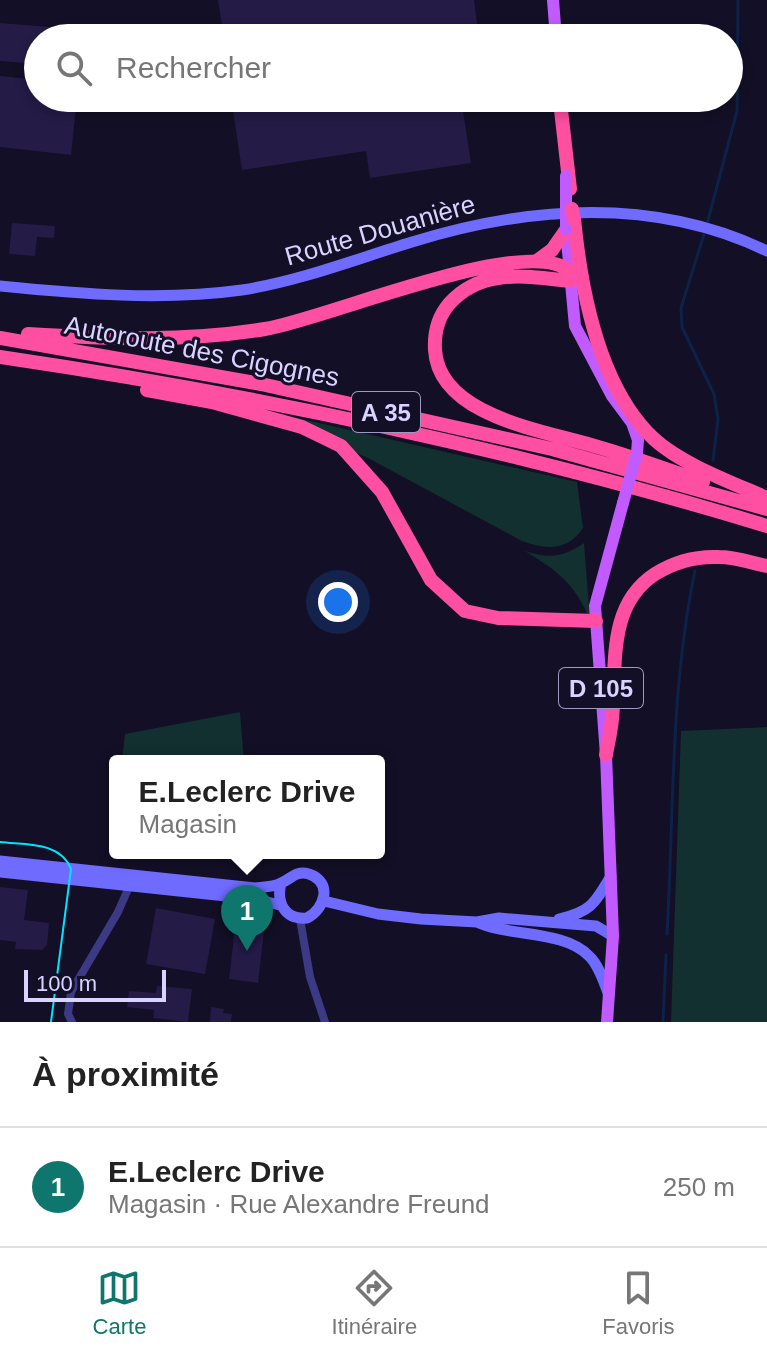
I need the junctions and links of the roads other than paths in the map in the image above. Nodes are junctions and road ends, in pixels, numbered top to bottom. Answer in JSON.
{"nodes":[{"id":1,"x":553,"y":0,"type":"edge"},
{"id":2,"x":555,"y":24,"type":"edge"},
{"id":3,"x":562,"y":112,"type":"edge"},
{"id":4,"x":562,"y":112,"type":"edge"},
{"id":5,"x":570,"y":225,"type":"junction"},
{"id":6,"x":767,"y":251,"type":"edge"},
{"id":7,"x":537,"y":261,"type":"junction"},
{"id":8,"x":569,"y":276,"type":"junction"},
{"id":9,"x":0,"y":286,"type":"edge"},
{"id":10,"x":0,"y":336,"type":"edge"},
{"id":11,"x":0,"y":357,"type":"edge"},
{"id":12,"x":94,"y":371,"type":"junction"},
{"id":13,"x":767,"y":498,"type":"edge"},
{"id":14,"x":767,"y":507,"type":"edge"},
{"id":15,"x":767,"y":526,"type":"edge"},
{"id":16,"x":767,"y":566,"type":"edge"},
{"id":17,"x":596,"y":614,"type":"junction"},
{"id":18,"x":606,"y":755,"type":"junction"},
{"id":19,"x":0,"y":861,"type":"edge"},
{"id":20,"x":0,"y":872,"type":"edge"},
{"id":21,"x":611,"y":876,"type":"junction"},
{"id":22,"x":281,"y":883,"type":"junction"},
{"id":23,"x":129,"y":887,"type":"junction"},
{"id":24,"x":324,"y":901,"type":"junction"},
{"id":25,"x":280,"y":905,"type":"junction"},
{"id":26,"x":300,"y":919,"type":"junction"},
{"id":27,"x":547,"y":921,"type":"junction"},
{"id":28,"x":477,"y":922,"type":"junction"},
{"id":29,"x":613,"y":936,"type":"junction"},
{"id":30,"x":609,"y":995,"type":"junction"},
{"id":31,"x":72,"y":1022,"type":"edge"},
{"id":32,"x":325,"y":1022,"type":"edge"},
{"id":33,"x":607,"y":1022,"type":"edge"}],
"edges":[{"from":1,"to":2,"type":"main road"},
{"from":3,"to":5,"type":"main road","bridge":true},
{"from":4,"to":5,"type":"highway","bridge":true},
{"from":5,"to":7,"type":"highway"},
{"from":5,"to":8,"type":"main road"},
{"from":5,"to":13,"type":"highway"},
{"from":6,"to":9,"type":"street","name":"Route Douanière"},
{"from":7,"to":8,"type":"highway"},
{"from":7,"to":10,"type":"highway"},
{"from":8,"to":14,"type":"highway"},
{"from":8,"to":17,"type":"main road","bridge":true},
{"from":10,"to":14,"type":"highway","name":"Autoroute des Cigognes","number":"A 35"},
{"from":11,"to":12,"type":"highway","name":"Autoroute des Cigognes","number":"A 35"},
{"from":12,"to":15,"type":"highway","name":"Autoroute des Cigognes","number":"A 35"},
{"from":12,"to":17,"type":"highway"},
{"from":16,"to":18,"type":"highway"},
{"from":17,"to":18,"type":"main road","number":"D 105"},
{"from":18,"to":21,"type":"main road","number":"D 105"},
{"from":19,"to":22,"type":"street"},
{"from":20,"to":23,"type":"street"},
{"from":21,"to":27,"type":"street"},
{"from":21,"to":29,"type":"main road","number":"D 105"},
{"from":22,"to":24,"type":"street"},
{"from":22,"to":25,"type":"street"},
{"from":23,"to":25,"type":"street"},
{"from":23,"to":31,"type":"street"},
{"from":24,"to":26,"type":"street"},
{"from":24,"to":28,"type":"street"},
{"from":25,"to":26,"type":"street"},
{"from":26,"to":32,"type":"street"},
{"from":27,"to":28,"type":"street"},
{"from":27,"to":29,"type":"street"},
{"from":28,"to":30,"type":"street"},
{"from":29,"to":30,"type":"main road","number":"D 105"},
{"from":30,"to":33,"type":"main road","number":"D 105"}]}
